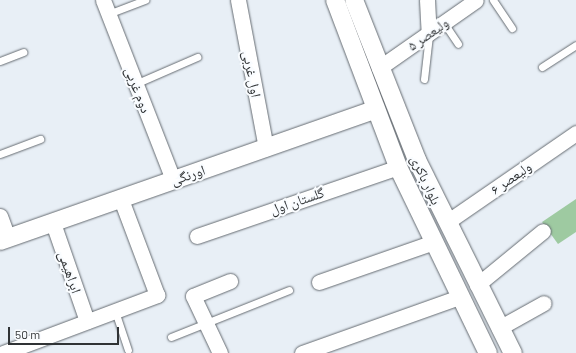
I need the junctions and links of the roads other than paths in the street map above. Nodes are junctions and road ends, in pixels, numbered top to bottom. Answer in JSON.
{"nodes":[{"id":1,"x":103,"y":0,"type":"edge"},
{"id":2,"x":145,"y":0,"type":"edge"},
{"id":3,"x":238,"y":0,"type":"edge"},
{"id":4,"x":335,"y":0,"type":"edge"},
{"id":5,"x":354,"y":0,"type":"edge"},
{"id":6,"x":427,"y":0,"type":"edge"},
{"id":7,"x":476,"y":0,"type":"edge"},
{"id":8,"x":493,"y":0,"type":"edge"},
{"id":9,"x":108,"y":14,"type":"junction"},
{"id":10,"x":444,"y":23,"type":"junction"},
{"id":11,"x":512,"y":28,"type":"dead end"},
{"id":12,"x":429,"y":33,"type":"junction"},
{"id":13,"x":458,"y":44,"type":"dead end"},
{"id":14,"x":576,"y":45,"type":"edge"},
{"id":15,"x":23,"y":52,"type":"dead end"},
{"id":16,"x":197,"y":57,"type":"dead end"},
{"id":17,"x":0,"y":61,"type":"edge"},
{"id":18,"x":379,"y":68,"type":"junction"},
{"id":19,"x":542,"y":68,"type":"dead end"},
{"id":20,"x":424,"y":79,"type":"dead end"},
{"id":21,"x":135,"y":84,"type":"junction"},
{"id":22,"x":375,"y":110,"type":"junction"},
{"id":23,"x":576,"y":133,"type":"edge"},
{"id":24,"x":40,"y":139,"type":"dead end"},
{"id":25,"x":266,"y":148,"type":"junction"},
{"id":26,"x":0,"y":154,"type":"edge"},
{"id":27,"x":398,"y":167,"type":"junction"},
{"id":28,"x":174,"y":180,"type":"junction"},
{"id":29,"x":121,"y":199,"type":"junction"},
{"id":30,"x":0,"y":216,"type":"edge"},
{"id":31,"x":54,"y":222,"type":"junction"},
{"id":32,"x":447,"y":222,"type":"junction"},
{"id":33,"x":543,"y":231,"type":"dead end"},
{"id":34,"x":197,"y":236,"type":"dead end"},
{"id":35,"x":4,"y":240,"type":"edge"},
{"id":36,"x":434,"y":242,"type":"junction"},
{"id":37,"x":465,"y":259,"type":"junction"},
{"id":38,"x":446,"y":269,"type":"junction"},
{"id":39,"x":230,"y":281,"type":"dead end"},
{"id":40,"x":319,"y":282,"type":"dead end"},
{"id":41,"x":477,"y":285,"type":"junction"},
{"id":42,"x":290,"y":290,"type":"dead end"},
{"id":43,"x":459,"y":297,"type":"junction"},
{"id":44,"x":544,"y":302,"type":"dead end"},
{"id":45,"x":115,"y":311,"type":"junction"},
{"id":46,"x":87,"y":321,"type":"junction"},
{"id":47,"x":205,"y":323,"type":"junction"},
{"id":48,"x":499,"y":328,"type":"junction"},
{"id":49,"x":171,"y":337,"type":"dead end"},
{"id":50,"x":128,"y":350,"type":"dead end"},
{"id":51,"x":3,"y":353,"type":"edge"},
{"id":52,"x":220,"y":353,"type":"edge"},
{"id":53,"x":302,"y":353,"type":"edge"},
{"id":54,"x":488,"y":353,"type":"edge"},
{"id":55,"x":513,"y":353,"type":"edge"}],
"edges":[{"from":1,"to":9,"type":"street","name":"دوم غربی"},
{"from":2,"to":9,"type":"lane"},
{"from":3,"to":25,"type":"street","name":"اول غربی"},
{"from":4,"to":22,"type":"street","name":"بلوار باکری"},
{"from":5,"to":18,"type":"street","name":"بلوار باکری"},
{"from":6,"to":12,"type":"street"},
{"from":7,"to":10,"type":"street","name":"ولیعصر ۵"},
{"from":8,"to":11,"type":"lane"},
{"from":9,"to":21,"type":"street","name":"دوم غربی"},
{"from":10,"to":12,"type":"street","name":"ولیعصر ۵"},
{"from":10,"to":13,"type":"lane"},
{"from":12,"to":18,"type":"street","name":"ولیعصر ۵"},
{"from":12,"to":20,"type":"lane"},
{"from":14,"to":19,"type":"lane"},
{"from":15,"to":17,"type":"lane"},
{"from":16,"to":21,"type":"lane"},
{"from":18,"to":32,"type":"street","name":"بلوار باکری"},
{"from":21,"to":28,"type":"street","name":"دوم غربی"},
{"from":22,"to":25,"type":"street","name":"اورنگی"},
{"from":22,"to":27,"type":"street","name":"بلوار باکری"},
{"from":23,"to":32,"type":"street","name":"ولیعصر ۶"},
{"from":24,"to":26,"type":"lane"},
{"from":25,"to":28,"type":"street","name":"اورنگی"},
{"from":27,"to":34,"type":"street","name":"گلستان اول"},
{"from":27,"to":36,"type":"street","name":"بلوار باکری"},
{"from":28,"to":29,"type":"street","name":"اورنگی"},
{"from":29,"to":31,"type":"street","name":"اورنگی"},
{"from":29,"to":45,"type":"street"},
{"from":30,"to":35,"type":"street"},
{"from":31,"to":35,"type":"street","name":"اورنگی"},
{"from":31,"to":46,"type":"street","name":"ابراهیمی"},
{"from":32,"to":37,"type":"street","name":"بلوار باکری"},
{"from":33,"to":41,"type":"street"},
{"from":36,"to":38,"type":"street","name":"بلوار باکری"},
{"from":36,"to":40,"type":"street"},
{"from":37,"to":38,"type":"street"},
{"from":37,"to":41,"type":"street","name":"بلوار باکری"},
{"from":38,"to":43,"type":"street","name":"بلوار باکری"},
{"from":39,"to":47,"type":"street"},
{"from":41,"to":48,"type":"street","name":"بلوار باکری"},
{"from":42,"to":47,"type":"lane"},
{"from":43,"to":53,"type":"street"},
{"from":43,"to":54,"type":"street","name":"بلوار باکری"},
{"from":44,"to":48,"type":"street"},
{"from":45,"to":46,"type":"street"},
{"from":45,"to":50,"type":"lane"},
{"from":46,"to":51,"type":"street"},
{"from":47,"to":49,"type":"lane"},
{"from":47,"to":52,"type":"street"},
{"from":48,"to":55,"type":"street","name":"بلوار باکری"}]}
